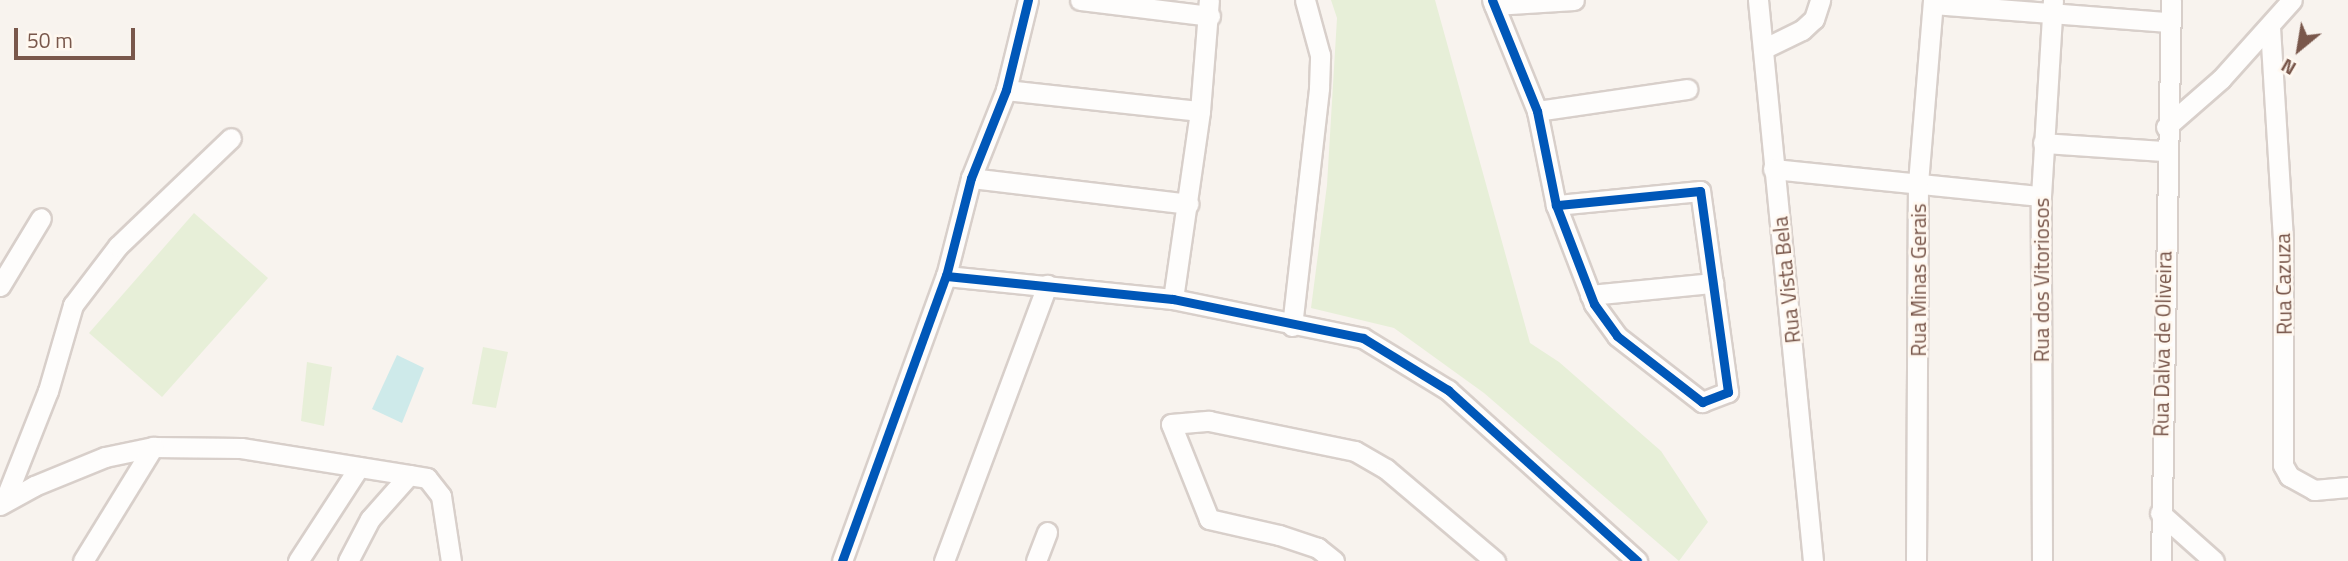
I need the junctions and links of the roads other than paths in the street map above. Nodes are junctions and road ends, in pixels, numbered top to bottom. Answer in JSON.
{"nodes":[{"id":1,"x":1028,"y":0,"type":"edge"},
{"id":2,"x":1080,"y":0,"type":"edge"},
{"id":3,"x":1305,"y":0,"type":"edge"},
{"id":4,"x":1574,"y":0,"type":"edge"},
{"id":5,"x":1758,"y":0,"type":"edge"},
{"id":6,"x":1820,"y":0,"type":"edge"},
{"id":7,"x":2171,"y":0,"type":"edge"},
{"id":8,"x":2292,"y":0,"type":"edge"},
{"id":9,"x":1493,"y":2,"type":"edge"},
{"id":10,"x":1933,"y":2,"type":"edge"},
{"id":11,"x":2052,"y":6,"type":"edge"},
{"id":12,"x":1210,"y":8,"type":"edge"},
{"id":13,"x":2168,"y":22,"type":"junction"},
{"id":14,"x":2270,"y":27,"type":"junction"},
{"id":15,"x":1763,"y":49,"type":"junction"},
{"id":16,"x":1687,"y":89,"type":"dead end"},
{"id":17,"x":1006,"y":90,"type":"junction"},
{"id":18,"x":1200,"y":111,"type":"junction"},
{"id":19,"x":1537,"y":111,"type":"junction"},
{"id":20,"x":2166,"y":127,"type":"junction"},
{"id":21,"x":231,"y":138,"type":"dead end"},
{"id":22,"x":2043,"y":143,"type":"junction"},
{"id":23,"x":2165,"y":151,"type":"junction"},
{"id":24,"x":1773,"y":169,"type":"junction"},
{"id":25,"x":971,"y":178,"type":"junction"},
{"id":26,"x":1919,"y":183,"type":"junction"},
{"id":27,"x":2041,"y":196,"type":"junction"},
{"id":28,"x":1188,"y":204,"type":"junction"},
{"id":29,"x":1556,"y":205,"type":"junction"},
{"id":30,"x":41,"y":218,"type":"dead end"},
{"id":31,"x":946,"y":276,"type":"junction"},
{"id":32,"x":1713,"y":283,"type":"junction"},
{"id":33,"x":1046,"y":285,"type":"junction"},
{"id":34,"x":0,"y":286,"type":"edge"},
{"id":35,"x":1590,"y":295,"type":"junction"},
{"id":36,"x":1173,"y":299,"type":"junction"},
{"id":37,"x":1292,"y":326,"type":"junction"},
{"id":38,"x":153,"y":447,"type":"junction"},
{"id":39,"x":359,"y":467,"type":"junction"},
{"id":40,"x":409,"y":475,"type":"junction"},
{"id":41,"x":2348,"y":487,"type":"edge"},
{"id":42,"x":2,"y":503,"type":"edge"},
{"id":43,"x":2160,"y":513,"type":"junction"},
{"id":44,"x":1047,"y":532,"type":"dead end"},
{"id":45,"x":1632,"y":560,"type":"edge"},
{"id":46,"x":83,"y":561,"type":"edge"},
{"id":47,"x":298,"y":561,"type":"edge"},
{"id":48,"x":348,"y":561,"type":"edge"},
{"id":49,"x":451,"y":561,"type":"edge"},
{"id":50,"x":842,"y":561,"type":"edge"},
{"id":51,"x":944,"y":561,"type":"edge"},
{"id":52,"x":1036,"y":561,"type":"edge"},
{"id":53,"x":1334,"y":561,"type":"edge"},
{"id":54,"x":1495,"y":561,"type":"edge"},
{"id":55,"x":1813,"y":561,"type":"edge"},
{"id":56,"x":1916,"y":561,"type":"edge"},
{"id":57,"x":2042,"y":561,"type":"edge"},
{"id":58,"x":2161,"y":561,"type":"edge"},
{"id":59,"x":2214,"y":561,"type":"edge"}],
"edges":[{"from":1,"to":17,"type":"street"},
{"from":2,"to":12,"type":"street"},
{"from":3,"to":37,"type":"street"},
{"from":4,"to":9,"type":"street"},
{"from":5,"to":15,"type":"street","name":"Rua Vista Bela"},
{"from":6,"to":15,"type":"street"},
{"from":7,"to":13,"type":"street","name":"Rua Dalva de Oliveira"},
{"from":8,"to":14,"type":"street"},
{"from":9,"to":19,"type":"street"},
{"from":10,"to":11,"type":"street"},
{"from":10,"to":26,"type":"street","name":"Rua Minas Gerais"},
{"from":11,"to":13,"type":"street"},
{"from":11,"to":22,"type":"street","name":"Rua dos Vitoriosos"},
{"from":12,"to":18,"type":"street"},
{"from":13,"to":20,"type":"street","name":"Rua Dalva de Oliveira"},
{"from":14,"to":20,"type":"street"},
{"from":14,"to":41,"type":"street","name":"Rua Cazuza"},
{"from":15,"to":24,"type":"street","name":"Rua Vista Bela"},
{"from":16,"to":19,"type":"street"},
{"from":17,"to":18,"type":"street"},
{"from":17,"to":25,"type":"street"},
{"from":18,"to":28,"type":"street"},
{"from":19,"to":29,"type":"street"},
{"from":20,"to":23,"type":"street","name":"Rua Dalva de Oliveira"},
{"from":21,"to":42,"type":"street"},
{"from":22,"to":23,"type":"street"},
{"from":22,"to":27,"type":"street","name":"Rua dos Vitoriosos"},
{"from":23,"to":43,"type":"street","name":"Rua Dalva de Oliveira"},
{"from":24,"to":26,"type":"street"},
{"from":24,"to":55,"type":"street","name":"Rua Vista Bela"},
{"from":25,"to":28,"type":"street"},
{"from":25,"to":31,"type":"street"},
{"from":26,"to":27,"type":"street"},
{"from":26,"to":56,"type":"street","name":"Rua Minas Gerais"},
{"from":27,"to":57,"type":"street","name":"Rua dos Vitoriosos"},
{"from":28,"to":36,"type":"street"},
{"from":29,"to":32,"type":"street"},
{"from":29,"to":35,"type":"street"},
{"from":30,"to":34,"type":"street"},
{"from":31,"to":33,"type":"street"},
{"from":31,"to":50,"type":"street"},
{"from":32,"to":35,"type":"street"},
{"from":32,"to":35,"type":"street"},
{"from":33,"to":36,"type":"street"},
{"from":33,"to":51,"type":"street"},
{"from":36,"to":37,"type":"street"},
{"from":37,"to":45,"type":"street"},
{"from":38,"to":39,"type":"street"},
{"from":38,"to":42,"type":"street"},
{"from":38,"to":46,"type":"street"},
{"from":39,"to":40,"type":"street"},
{"from":39,"to":47,"type":"street"},
{"from":40,"to":48,"type":"street"},
{"from":40,"to":49,"type":"street"},
{"from":43,"to":58,"type":"street","name":"Rua Dalva de Oliveira"},
{"from":43,"to":59,"type":"street"},
{"from":44,"to":52,"type":"street"},
{"from":53,"to":54,"type":"street"}]}
